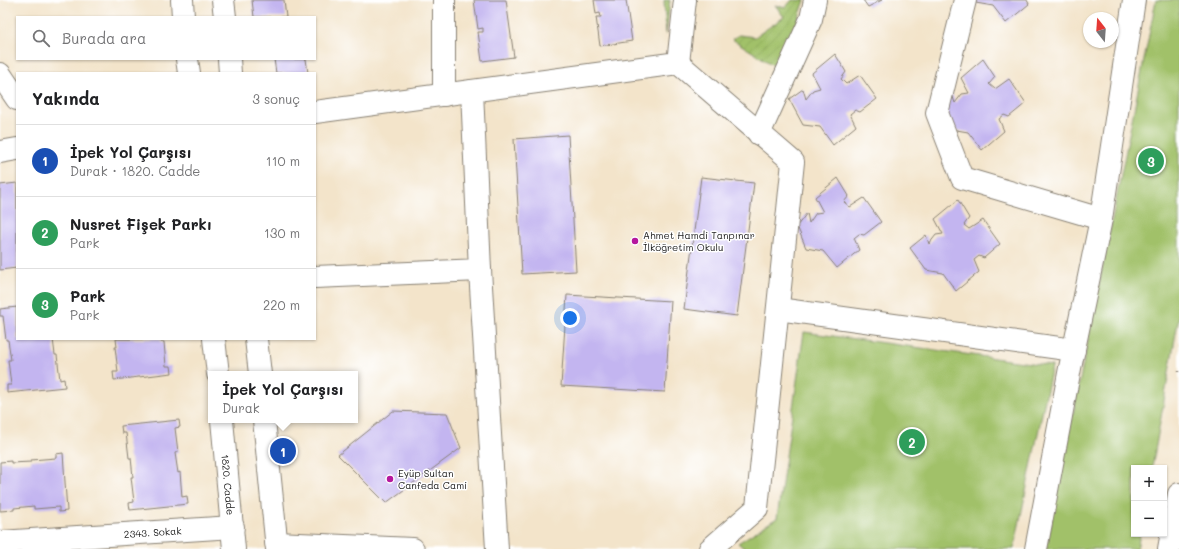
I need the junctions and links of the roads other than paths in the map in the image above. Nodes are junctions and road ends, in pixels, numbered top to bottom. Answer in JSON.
{"nodes":[{"id":1,"x":182,"y":0,"type":"edge"},
{"id":2,"x":223,"y":0,"type":"edge"},
{"id":3,"x":444,"y":0,"type":"edge"},
{"id":4,"x":685,"y":0,"type":"edge"},
{"id":5,"x":815,"y":0,"type":"edge"},
{"id":6,"x":965,"y":0,"type":"edge"},
{"id":7,"x":1134,"y":0,"type":"edge"},
{"id":8,"x":183,"y":16,"type":"edge"},
{"id":9,"x":225,"y":16,"type":"edge"},
{"id":10,"x":187,"y":60,"type":"edge"},
{"id":11,"x":229,"y":60,"type":"edge"},
{"id":12,"x":678,"y":63,"type":"junction"},
{"id":13,"x":189,"y":72,"type":"edge"},
{"id":14,"x":230,"y":72,"type":"edge"},
{"id":15,"x":0,"y":74,"type":"edge"},
{"id":16,"x":472,"y":91,"type":"junction"},
{"id":17,"x":444,"y":95,"type":"junction"},
{"id":18,"x":16,"y":98,"type":"edge"},
{"id":19,"x":316,"y":112,"type":"edge"},
{"id":20,"x":759,"y":134,"type":"junction"},
{"id":21,"x":16,"y":149,"type":"edge"},
{"id":22,"x":0,"y":152,"type":"edge"},
{"id":23,"x":1101,"y":219,"type":"junction"},
{"id":24,"x":480,"y":270,"type":"junction"},
{"id":25,"x":316,"y":277,"type":"edge"},
{"id":26,"x":778,"y":309,"type":"junction"},
{"id":27,"x":214,"y":340,"type":"edge"},
{"id":28,"x":256,"y":340,"type":"edge"},
{"id":29,"x":1074,"y":350,"type":"junction"},
{"id":30,"x":218,"y":371,"type":"edge"},
{"id":31,"x":260,"y":371,"type":"edge"},
{"id":32,"x":222,"y":423,"type":"edge"},
{"id":33,"x":264,"y":423,"type":"edge"},
{"id":34,"x":1179,"y":494,"type":"edge"},
{"id":35,"x":233,"y":527,"type":"junction"},
{"id":36,"x":0,"y":542,"type":"edge"},
{"id":37,"x":276,"y":546,"type":"edge"},
{"id":38,"x":234,"y":549,"type":"edge"},
{"id":39,"x":413,"y":549,"type":"edge"},
{"id":40,"x":497,"y":549,"type":"edge"},
{"id":41,"x":710,"y":549,"type":"edge"},
{"id":42,"x":1036,"y":549,"type":"edge"},
{"id":43,"x":1169,"y":549,"type":"edge"}],
"edges":[{"from":1,"to":8,"type":"street"},
{"from":2,"to":9,"type":"street"},
{"from":3,"to":17,"type":"street"},
{"from":4,"to":12,"type":"street"},
{"from":5,"to":20,"type":"street"},
{"from":6,"to":23,"type":"street"},
{"from":7,"to":23,"type":"street"},
{"from":10,"to":13,"type":"street"},
{"from":11,"to":14,"type":"street"},
{"from":12,"to":16,"type":"street"},
{"from":12,"to":20,"type":"street"},
{"from":15,"to":18,"type":"street"},
{"from":16,"to":17,"type":"street"},
{"from":16,"to":24,"type":"street"},
{"from":17,"to":19,"type":"street"},
{"from":20,"to":26,"type":"street"},
{"from":21,"to":22,"type":"street"},
{"from":23,"to":29,"type":"street"},
{"from":24,"to":25,"type":"street"},
{"from":24,"to":40,"type":"street"},
{"from":26,"to":29,"type":"street"},
{"from":26,"to":41,"type":"street"},
{"from":27,"to":30,"type":"street"},
{"from":28,"to":31,"type":"street"},
{"from":29,"to":42,"type":"street"},
{"from":32,"to":35,"type":"street","name":"1820. Cadde"},
{"from":33,"to":37,"type":"street"},
{"from":34,"to":43,"type":"street"},
{"from":35,"to":36,"type":"street","name":"2343. Sokak"},
{"from":35,"to":38,"type":"street","name":"1820. Cadde"},
{"from":37,"to":39,"type":"street"}]}
